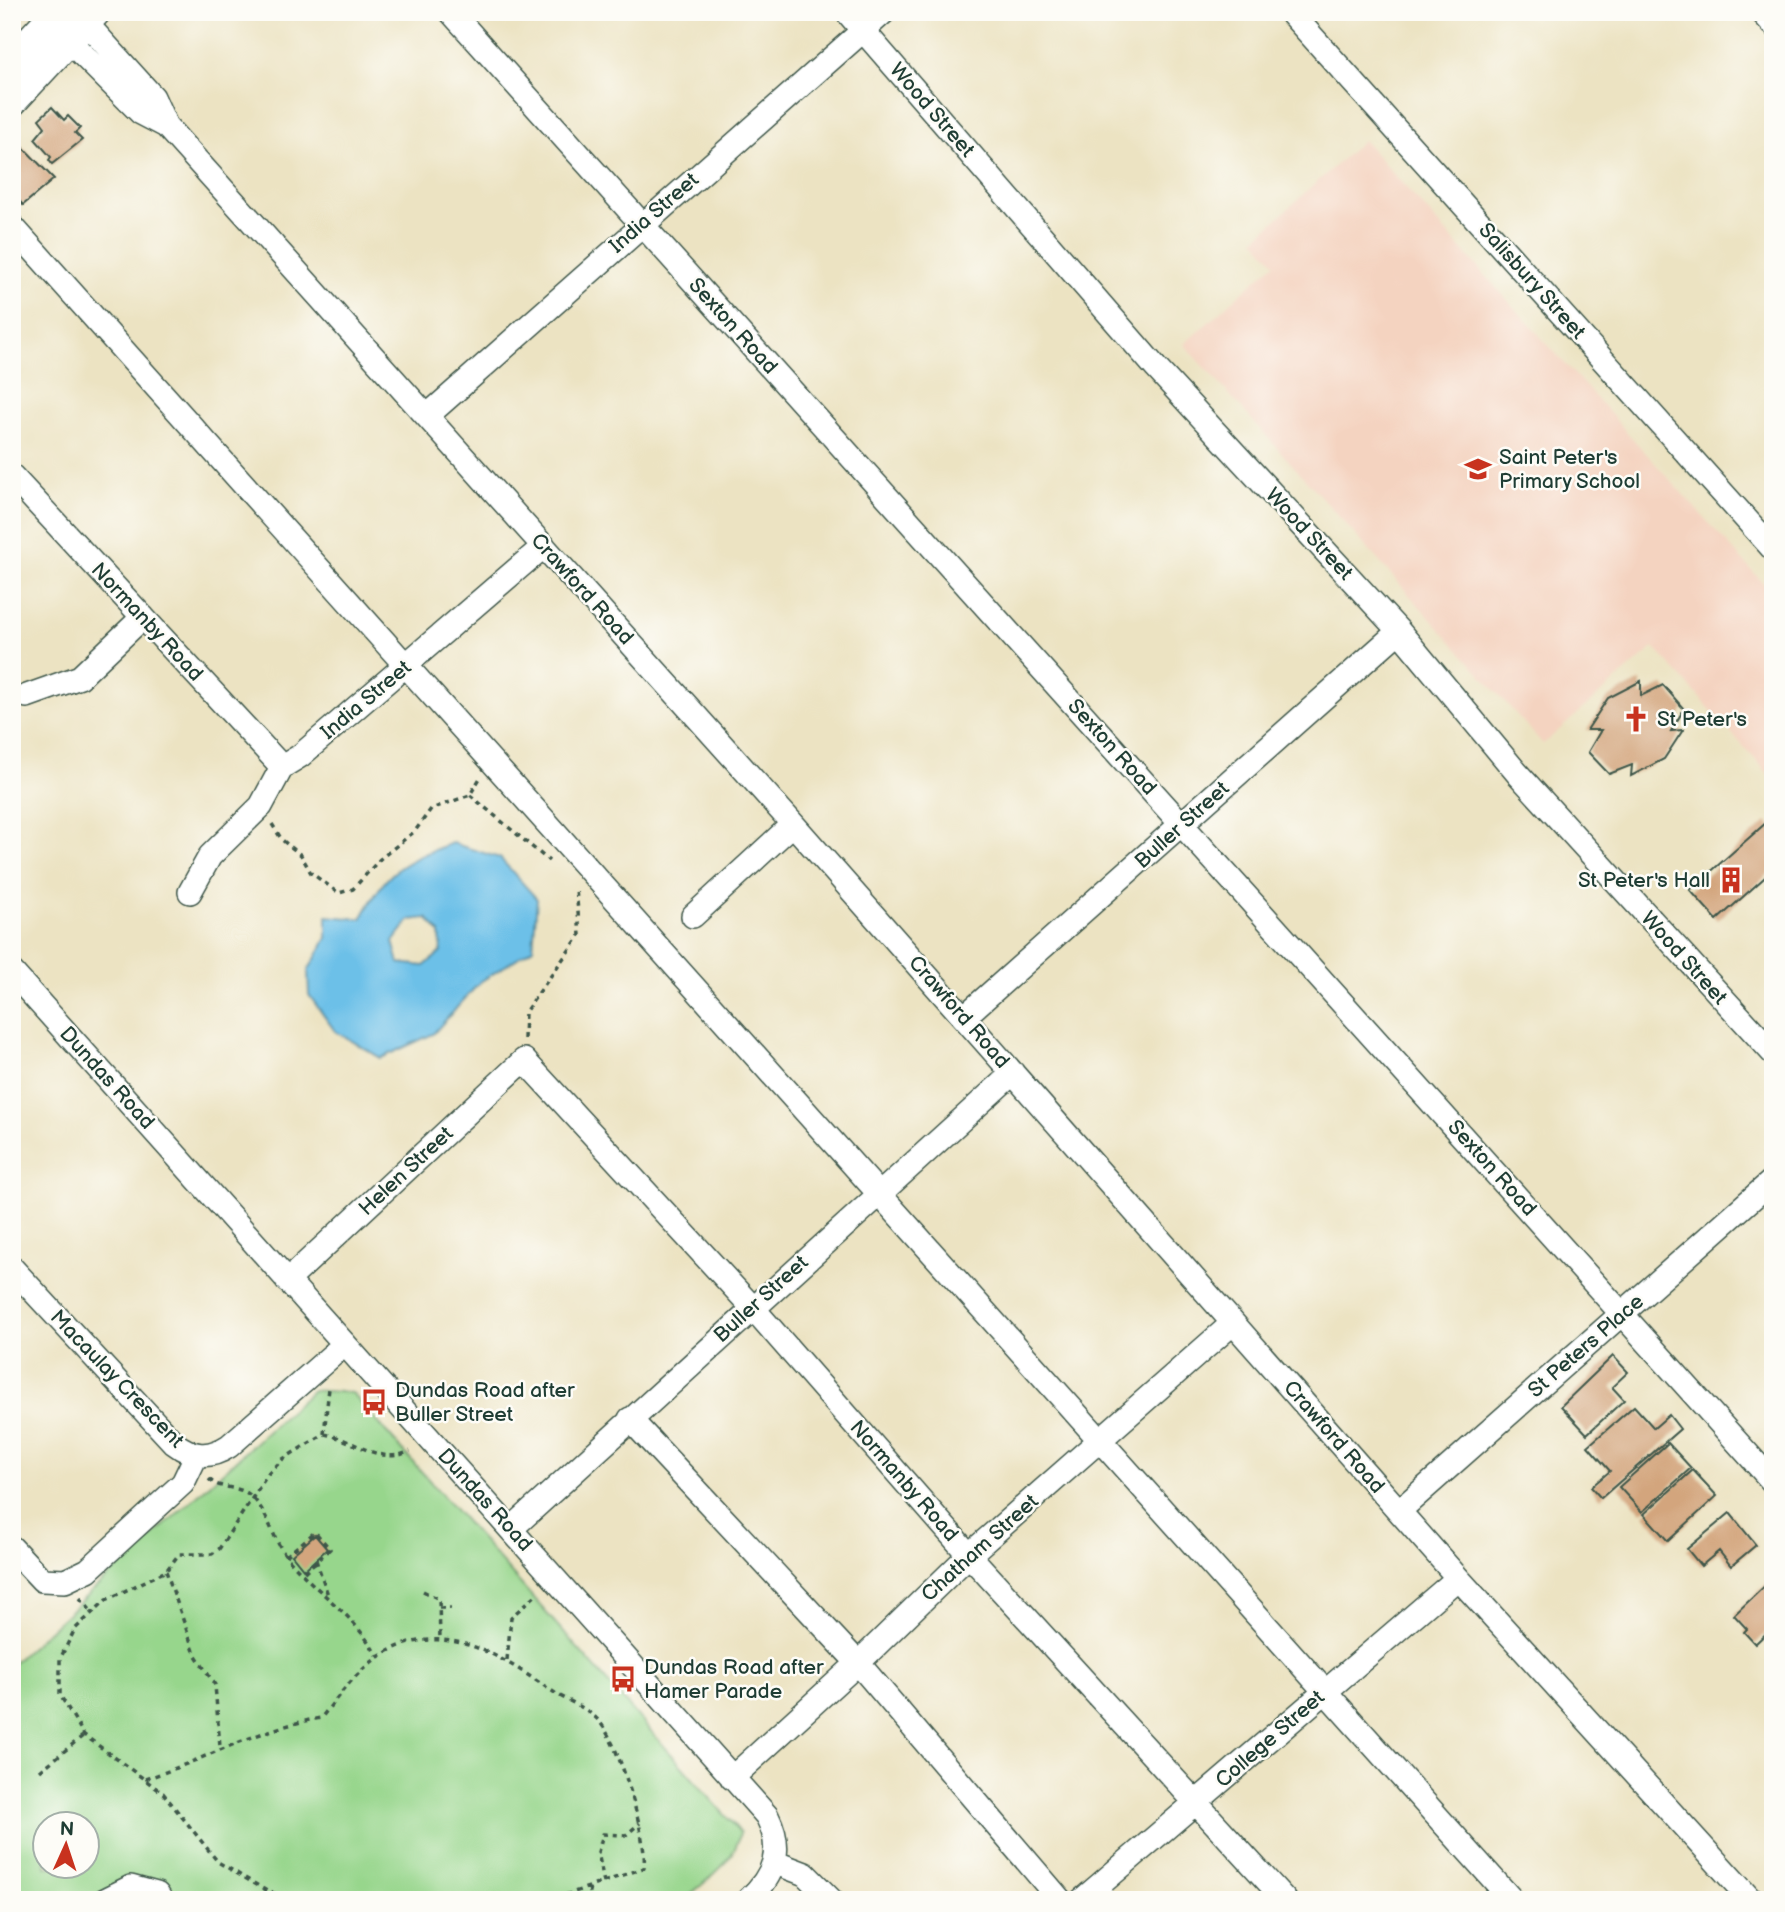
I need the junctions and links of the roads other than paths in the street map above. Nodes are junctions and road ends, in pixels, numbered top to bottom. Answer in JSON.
{"nodes":[{"id":1,"x":451,"y":12,"type":"edge"},
{"id":2,"x":847,"y":12,"type":"edge"},
{"id":3,"x":884,"y":12,"type":"edge"},
{"id":4,"x":1290,"y":12,"type":"edge"},
{"id":5,"x":1762,"y":12,"type":"edge"},
{"id":6,"x":68,"y":19,"type":"edge"},
{"id":7,"x":1773,"y":24,"type":"edge"},
{"id":8,"x":864,"y":31,"type":"junction"},
{"id":9,"x":12,"y":61,"type":"edge"},
{"id":10,"x":12,"y":101,"type":"edge"},
{"id":11,"x":641,"y":224,"type":"junction"},
{"id":12,"x":12,"y":226,"type":"edge"},
{"id":13,"x":427,"y":416,"type":"junction"},
{"id":14,"x":12,"y":477,"type":"edge"},
{"id":15,"x":544,"y":547,"type":"junction"},
{"id":16,"x":1773,"y":549,"type":"edge"},
{"id":17,"x":143,"y":617,"type":"junction"},
{"id":18,"x":1399,"y":631,"type":"junction"},
{"id":19,"x":407,"y":665,"type":"junction"},
{"id":20,"x":27,"y":696,"type":"dead end"},
{"id":21,"x":282,"y":767,"type":"junction"},
{"id":22,"x":793,"y":824,"type":"junction"},
{"id":23,"x":1183,"y":825,"type":"junction"},
{"id":24,"x":190,"y":891,"type":"dead end"},
{"id":25,"x":693,"y":916,"type":"dead end"},
{"id":26,"x":12,"y":972,"type":"edge"},
{"id":27,"x":964,"y":1017,"type":"junction"},
{"id":28,"x":1773,"y":1053,"type":"edge"},
{"id":29,"x":524,"y":1060,"type":"joint"},
{"id":30,"x":1013,"y":1073,"type":"junction"},
{"id":31,"x":1773,"y":1180,"type":"edge"},
{"id":32,"x":878,"y":1192,"type":"junction"},
{"id":33,"x":12,"y":1268,"type":"edge"},
{"id":34,"x":287,"y":1281,"type":"junction"},
{"id":35,"x":752,"y":1307,"type":"junction"},
{"id":36,"x":1622,"y":1314,"type":"junction"},
{"id":37,"x":1233,"y":1323,"type":"junction"},
{"id":38,"x":345,"y":1343,"type":"junction"},
{"id":39,"x":630,"y":1419,"type":"junction"},
{"id":40,"x":1101,"y":1442,"type":"junction"},
{"id":41,"x":197,"y":1456,"type":"junction"},
{"id":42,"x":1773,"y":1482,"type":"edge"},
{"id":43,"x":1399,"y":1511,"type":"junction"},
{"id":44,"x":511,"y":1529,"type":"junction"},
{"id":45,"x":12,"y":1548,"type":"edge"},
{"id":46,"x":969,"y":1555,"type":"junction"},
{"id":47,"x":1458,"y":1578,"type":"junction"},
{"id":48,"x":858,"y":1663,"type":"junction"},
{"id":49,"x":1324,"y":1692,"type":"junction"},
{"id":50,"x":732,"y":1778,"type":"junction"},
{"id":51,"x":1196,"y":1802,"type":"junction"},
{"id":52,"x":776,"y":1863,"type":"junction"},
{"id":53,"x":105,"y":1900,"type":"edge"},
{"id":54,"x":162,"y":1900,"type":"edge"},
{"id":55,"x":748,"y":1900,"type":"edge"},
{"id":56,"x":831,"y":1900,"type":"edge"},
{"id":57,"x":1060,"y":1900,"type":"edge"},
{"id":58,"x":1082,"y":1900,"type":"edge"},
{"id":59,"x":1285,"y":1900,"type":"edge"},
{"id":60,"x":1512,"y":1900,"type":"edge"},
{"id":61,"x":1751,"y":1900,"type":"edge"}],
"edges":[{"from":1,"to":11,"type":"street","name":"Sexton Road"},
{"from":2,"to":8,"type":"street","name":"Wood Street"},
{"from":3,"to":8,"type":"street","name":"India Street"},
{"from":4,"to":16,"type":"street","name":"Salisbury Street"},
{"from":5,"to":7,"type":"street"},
{"from":6,"to":9,"type":"main road"},
{"from":6,"to":10,"type":"main road"},
{"from":6,"to":13,"type":"street","name":"Crawford Road"},
{"from":8,"to":11,"type":"street","name":"India Street"},
{"from":8,"to":18,"type":"street","name":"Wood Street"},
{"from":11,"to":13,"type":"street","name":"India Street"},
{"from":11,"to":23,"type":"street","name":"Sexton Road"},
{"from":12,"to":19,"type":"street"},
{"from":13,"to":15,"type":"street","name":"Crawford Road"},
{"from":14,"to":17,"type":"street","name":"Normanby Road"},
{"from":15,"to":19,"type":"street","name":"India Street"},
{"from":15,"to":22,"type":"street","name":"Crawford Road"},
{"from":17,"to":20,"type":"street"},
{"from":17,"to":21,"type":"street","name":"Normanby Road"},
{"from":18,"to":23,"type":"street","name":"Buller Street"},
{"from":18,"to":28,"type":"street","name":"Wood Street"},
{"from":19,"to":21,"type":"street","name":"India Street"},
{"from":19,"to":32,"type":"street"},
{"from":21,"to":24,"type":"street"},
{"from":22,"to":25,"type":"street"},
{"from":22,"to":27,"type":"street","name":"Crawford Road"},
{"from":23,"to":27,"type":"street","name":"Buller Street"},
{"from":23,"to":36,"type":"street","name":"Sexton Road"},
{"from":26,"to":34,"type":"street","name":"Dundas Road"},
{"from":27,"to":30,"type":"street","name":"Crawford Road"},
{"from":29,"to":34,"type":"street","name":"Helen Street"},
{"from":29,"to":35,"type":"street","name":"Normanby Road"},
{"from":30,"to":32,"type":"street","name":"Buller Street"},
{"from":30,"to":37,"type":"street","name":"Crawford Road"},
{"from":31,"to":36,"type":"street","name":"St Peters Place"},
{"from":32,"to":35,"type":"street","name":"Buller Street"},
{"from":32,"to":40,"type":"street"},
{"from":33,"to":41,"type":"street","name":"Macaulay Crescent"},
{"from":34,"to":38,"type":"street","name":"Dundas Road"},
{"from":35,"to":39,"type":"street","name":"Buller Street"},
{"from":35,"to":46,"type":"street","name":"Normanby Road"},
{"from":36,"to":42,"type":"street","name":"Sexton Road"},
{"from":36,"to":43,"type":"street","name":"St Peters Place"},
{"from":37,"to":40,"type":"street","name":"Chatham Street"},
{"from":37,"to":43,"type":"street","name":"Crawford Road"},
{"from":38,"to":41,"type":"street","name":"Macaulay Crescent"},
{"from":38,"to":44,"type":"street","name":"Dundas Road"},
{"from":39,"to":44,"type":"street","name":"Buller Street"},
{"from":39,"to":48,"type":"street"},
{"from":40,"to":46,"type":"street","name":"Chatham Street"},
{"from":40,"to":49,"type":"street"},
{"from":41,"to":45,"type":"street","name":"Macaulay Crescent"},
{"from":43,"to":47,"type":"street","name":"Crawford Road"},
{"from":44,"to":50,"type":"street","name":"Dundas Road"},
{"from":46,"to":48,"type":"street","name":"Chatham Street"},
{"from":46,"to":51,"type":"street","name":"Normanby Road"},
{"from":47,"to":49,"type":"street","name":"College Street"},
{"from":47,"to":61,"type":"street","name":"Crawford Road"},
{"from":48,"to":50,"type":"street","name":"Chatham Street"},
{"from":48,"to":57,"type":"street"},
{"from":49,"to":51,"type":"street","name":"College Street"},
{"from":49,"to":60,"type":"street"},
{"from":50,"to":52,"type":"street","name":"Dundas Road"},
{"from":51,"to":58,"type":"street","name":"College Street"},
{"from":51,"to":59,"type":"street","name":"Normanby Road"},
{"from":52,"to":55,"type":"street"},
{"from":52,"to":56,"type":"street"},
{"from":53,"to":54,"type":"street"}]}
